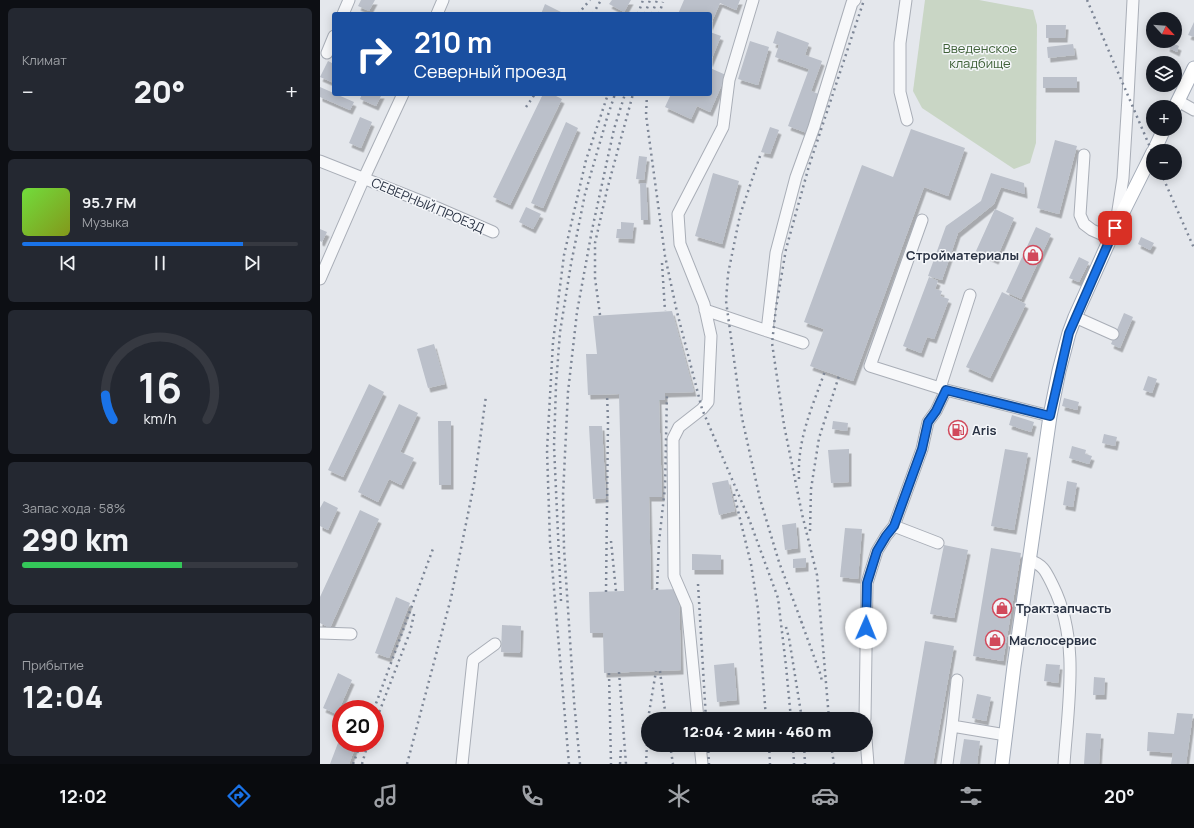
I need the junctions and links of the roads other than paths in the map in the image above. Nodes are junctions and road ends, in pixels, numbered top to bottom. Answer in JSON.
{"nodes":[{"id":1,"x":349,"y":0,"type":"edge"},
{"id":2,"x":443,"y":0,"type":"edge"},
{"id":3,"x":753,"y":0,"type":"edge"},
{"id":4,"x":855,"y":0,"type":"edge"},
{"id":5,"x":906,"y":0,"type":"edge"},
{"id":6,"x":1133,"y":0,"type":"edge"},
{"id":7,"x":344,"y":12,"type":"edge"},
{"id":8,"x":438,"y":12,"type":"edge"},
{"id":9,"x":332,"y":41,"type":"edge"},
{"id":10,"x":327,"y":53,"type":"edge"},
{"id":11,"x":1194,"y":68,"type":"edge"},
{"id":12,"x":402,"y":96,"type":"edge"},
{"id":13,"x":1178,"y":100,"type":"edge"},
{"id":14,"x":1182,"y":106,"type":"edge"},
{"id":15,"x":1194,"y":110,"type":"edge"},
{"id":16,"x":907,"y":120,"type":"dead end"},
{"id":17,"x":1084,"y":155,"type":"dead end"},
{"id":18,"x":320,"y":161,"type":"edge"},
{"id":19,"x":1146,"y":166,"type":"edge"},
{"id":20,"x":364,"y":178,"type":"junction"},
{"id":21,"x":922,"y":220,"type":"dead end"},
{"id":22,"x":492,"y":232,"type":"dead end"},
{"id":23,"x":1112,"y":233,"type":"junction"},
{"id":24,"x":320,"y":279,"type":"edge"},
{"id":25,"x":970,"y":295,"type":"dead end"},
{"id":26,"x":705,"y":310,"type":"junction"},
{"id":27,"x":1075,"y":317,"type":"junction"},
{"id":28,"x":767,"y":331,"type":"junction"},
{"id":29,"x":1113,"y":334,"type":"dead end"},
{"id":30,"x":803,"y":343,"type":"dead end"},
{"id":31,"x":943,"y":389,"type":"junction"},
{"id":32,"x":1050,"y":416,"type":"junction"},
{"id":33,"x":894,"y":526,"type":"junction"},
{"id":34,"x":938,"y":543,"type":"dead end"},
{"id":35,"x":1029,"y":560,"type":"junction"},
{"id":36,"x":320,"y":633,"type":"edge"},
{"id":37,"x":351,"y":634,"type":"dead end"},
{"id":38,"x":495,"y":644,"type":"dead end"},
{"id":39,"x":957,"y":680,"type":"dead end"},
{"id":40,"x":697,"y":712,"type":"edge"},
{"id":41,"x":865,"y":712,"type":"edge"},
{"id":42,"x":952,"y":726,"type":"junction"},
{"id":43,"x":1006,"y":735,"type":"junction"},
{"id":44,"x":701,"y":752,"type":"edge"},
{"id":45,"x":867,"y":752,"type":"edge"},
{"id":46,"x":702,"y":763,"type":"edge"},
{"id":47,"x":462,"y":764,"type":"edge"},
{"id":48,"x":868,"y":764,"type":"edge"},
{"id":49,"x":947,"y":764,"type":"edge"},
{"id":50,"x":1002,"y":764,"type":"edge"},
{"id":51,"x":1064,"y":764,"type":"edge"}],
"edges":[{"from":1,"to":7,"type":"street"},
{"from":2,"to":8,"type":"street"},
{"from":3,"to":26,"type":"street"},
{"from":4,"to":28,"type":"street"},
{"from":5,"to":16,"type":"street"},
{"from":6,"to":23,"type":"street"},
{"from":9,"to":10,"type":"street"},
{"from":11,"to":13,"type":"main road"},
{"from":12,"to":20,"type":"street"},
{"from":14,"to":15,"type":"street"},
{"from":17,"to":23,"type":"street"},
{"from":18,"to":20,"type":"street","name":"СЕВЕРНЫЙ ПРОЕЗД"},
{"from":19,"to":23,"type":"main road"},
{"from":20,"to":22,"type":"street","name":"СЕВЕРНЫЙ ПРОЕЗД"},
{"from":20,"to":24,"type":"street"},
{"from":21,"to":31,"type":"street"},
{"from":23,"to":27,"type":"main road"},
{"from":25,"to":31,"type":"street"},
{"from":26,"to":28,"type":"street"},
{"from":26,"to":40,"type":"street"},
{"from":27,"to":29,"type":"street"},
{"from":27,"to":32,"type":"main road"},
{"from":28,"to":30,"type":"street"},
{"from":31,"to":32,"type":"street"},
{"from":31,"to":33,"type":"street"},
{"from":32,"to":35,"type":"main road"},
{"from":33,"to":34,"type":"street"},
{"from":33,"to":41,"type":"street"},
{"from":35,"to":43,"type":"main road"},
{"from":35,"to":51,"type":"street"},
{"from":36,"to":37,"type":"street"},
{"from":38,"to":47,"type":"street"},
{"from":39,"to":42,"type":"street"},
{"from":42,"to":43,"type":"street"},
{"from":42,"to":49,"type":"street"},
{"from":43,"to":50,"type":"main road"},
{"from":44,"to":46,"type":"street"},
{"from":45,"to":48,"type":"street"}]}
